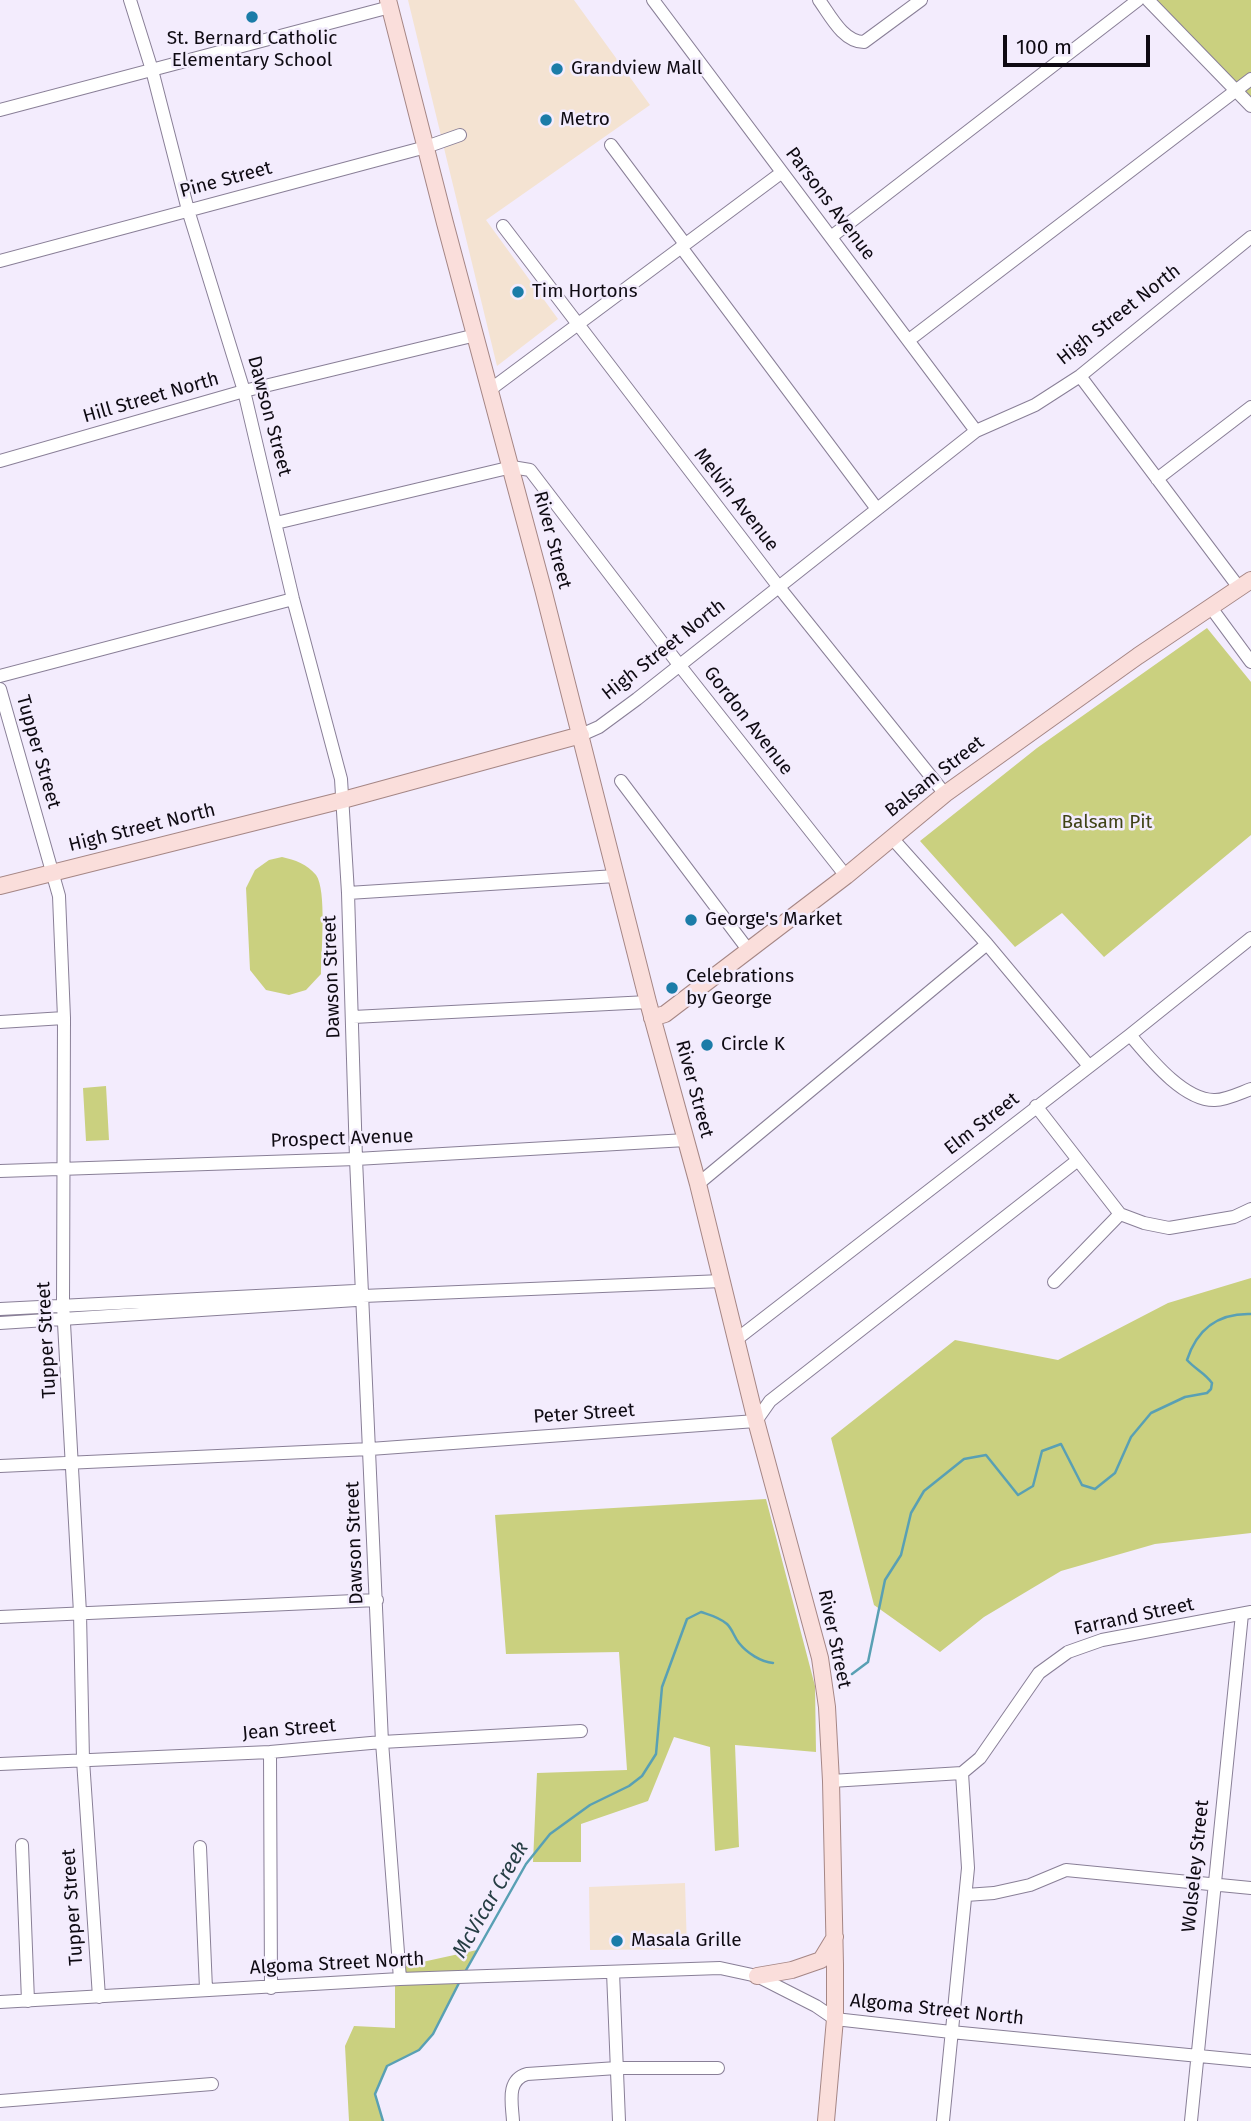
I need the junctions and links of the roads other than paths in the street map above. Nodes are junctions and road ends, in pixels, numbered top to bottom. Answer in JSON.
{"nodes":[{"id":1,"x":130,"y":0,"type":"edge"},
{"id":2,"x":653,"y":0,"type":"edge"},
{"id":3,"x":819,"y":0,"type":"edge"},
{"id":4,"x":921,"y":0,"type":"edge"},
{"id":5,"x":1138,"y":0,"type":"edge"},
{"id":6,"x":1148,"y":0,"type":"edge"},
{"id":7,"x":389,"y":4,"type":"edge"},
{"id":8,"x":152,"y":70,"type":"junction"},
{"id":9,"x":1251,"y":79,"type":"edge"},
{"id":10,"x":1235,"y":90,"type":"junction"},
{"id":11,"x":1251,"y":106,"type":"edge"},
{"id":12,"x":0,"y":110,"type":"edge"},
{"id":13,"x":460,"y":135,"type":"dead end"},
{"id":14,"x":611,"y":145,"type":"dead end"},
{"id":15,"x":426,"y":147,"type":"junction"},
{"id":16,"x":781,"y":173,"type":"junction"},
{"id":17,"x":188,"y":209,"type":"junction"},
{"id":18,"x":503,"y":226,"type":"dead end"},
{"id":19,"x":831,"y":237,"type":"junction"},
{"id":20,"x":1251,"y":237,"type":"edge"},
{"id":21,"x":683,"y":245,"type":"junction"},
{"id":22,"x":0,"y":261,"type":"edge"},
{"id":23,"x":578,"y":326,"type":"junction"},
{"id":24,"x":477,"y":335,"type":"junction"},
{"id":25,"x":909,"y":341,"type":"junction"},
{"id":26,"x":1080,"y":376,"type":"junction"},
{"id":27,"x":491,"y":389,"type":"junction"},
{"id":28,"x":244,"y":391,"type":"junction"},
{"id":29,"x":1251,"y":407,"type":"edge"},
{"id":30,"x":976,"y":431,"type":"junction"},
{"id":31,"x":0,"y":461,"type":"edge"},
{"id":32,"x":512,"y":467,"type":"junction"},
{"id":33,"x":1157,"y":479,"type":"junction"},
{"id":34,"x":877,"y":509,"type":"junction"},
{"id":35,"x":276,"y":523,"type":"junction"},
{"id":36,"x":1245,"y":584,"type":"edge"},
{"id":37,"x":778,"y":586,"type":"junction"},
{"id":38,"x":293,"y":599,"type":"junction"},
{"id":39,"x":1212,"y":609,"type":"junction"},
{"id":40,"x":1251,"y":662,"type":"edge"},
{"id":41,"x":680,"y":666,"type":"junction"},
{"id":42,"x":0,"y":676,"type":"edge"},
{"id":43,"x":0,"y":689,"type":"edge"},
{"id":44,"x":581,"y":735,"type":"junction"},
{"id":45,"x":621,"y":781,"type":"dead end"},
{"id":46,"x":945,"y":794,"type":"junction"},
{"id":47,"x":343,"y":800,"type":"junction"},
{"id":48,"x":891,"y":837,"type":"junction"},
{"id":49,"x":51,"y":873,"type":"junction"},
{"id":50,"x":616,"y":876,"type":"junction"},
{"id":51,"x":846,"y":876,"type":"junction"},
{"id":52,"x":0,"y":886,"type":"edge"},
{"id":53,"x":348,"y":893,"type":"junction"},
{"id":54,"x":1251,"y":938,"type":"edge"},
{"id":55,"x":987,"y":944,"type":"junction"},
{"id":56,"x":749,"y":951,"type":"junction"},
{"id":57,"x":650,"y":1010,"type":"junction"},
{"id":58,"x":353,"y":1017,"type":"junction"},
{"id":59,"x":64,"y":1018,"type":"junction"},
{"id":60,"x":0,"y":1022,"type":"edge"},
{"id":61,"x":1130,"y":1035,"type":"junction"},
{"id":62,"x":1089,"y":1066,"type":"junction"},
{"id":63,"x":1251,"y":1089,"type":"edge"},
{"id":64,"x":1036,"y":1106,"type":"junction"},
{"id":65,"x":686,"y":1140,"type":"junction"},
{"id":66,"x":356,"y":1159,"type":"junction"},
{"id":67,"x":1078,"y":1160,"type":"junction"},
{"id":68,"x":62,"y":1167,"type":"junction"},
{"id":69,"x":0,"y":1171,"type":"edge"},
{"id":70,"x":698,"y":1184,"type":"junction"},
{"id":71,"x":1251,"y":1209,"type":"edge"},
{"id":72,"x":1120,"y":1213,"type":"junction"},
{"id":73,"x":722,"y":1281,"type":"junction"},
{"id":74,"x":1054,"y":1282,"type":"dead end"},
{"id":75,"x":363,"y":1296,"type":"junction"},
{"id":76,"x":63,"y":1305,"type":"junction"},
{"id":77,"x":0,"y":1309,"type":"edge"},
{"id":78,"x":64,"y":1321,"type":"junction"},
{"id":79,"x":0,"y":1323,"type":"edge"},
{"id":80,"x":737,"y":1339,"type":"junction"},
{"id":81,"x":756,"y":1421,"type":"junction"},
{"id":82,"x":370,"y":1449,"type":"junction"},
{"id":83,"x":72,"y":1462,"type":"junction"},
{"id":84,"x":0,"y":1466,"type":"edge"},
{"id":85,"x":377,"y":1600,"type":"junction"},
{"id":86,"x":80,"y":1613,"type":"junction"},
{"id":87,"x":1246,"y":1613,"type":"edge"},
{"id":88,"x":0,"y":1617,"type":"edge"},
{"id":89,"x":581,"y":1731,"type":"dead end"},
{"id":90,"x":382,"y":1742,"type":"junction"},
{"id":91,"x":270,"y":1752,"type":"junction"},
{"id":92,"x":83,"y":1760,"type":"junction"},
{"id":93,"x":0,"y":1764,"type":"edge"},
{"id":94,"x":962,"y":1773,"type":"junction"},
{"id":95,"x":831,"y":1781,"type":"junction"},
{"id":96,"x":22,"y":1844,"type":"dead end"},
{"id":97,"x":200,"y":1847,"type":"dead end"},
{"id":98,"x":1214,"y":1885,"type":"junction"},
{"id":99,"x":1251,"y":1888,"type":"edge"},
{"id":100,"x":966,"y":1895,"type":"junction"},
{"id":101,"x":835,"y":1937,"type":"junction"},
{"id":102,"x":613,"y":1972,"type":"junction"},
{"id":103,"x":757,"y":1976,"type":"junction"},
{"id":104,"x":400,"y":1979,"type":"junction"},
{"id":105,"x":271,"y":1988,"type":"junction"},
{"id":106,"x":206,"y":1989,"type":"junction"},
{"id":107,"x":99,"y":1997,"type":"junction"},
{"id":108,"x":28,"y":2001,"type":"junction"},
{"id":109,"x":0,"y":2002,"type":"edge"},
{"id":110,"x":835,"y":2019,"type":"junction"},
{"id":111,"x":951,"y":2032,"type":"junction"},
{"id":112,"x":1197,"y":2056,"type":"junction"},
{"id":113,"x":1251,"y":2061,"type":"edge"},
{"id":114,"x":617,"y":2068,"type":"junction"},
{"id":115,"x":719,"y":2068,"type":"dead end"},
{"id":116,"x":212,"y":2084,"type":"dead end"},
{"id":117,"x":0,"y":2101,"type":"edge"},
{"id":118,"x":513,"y":2121,"type":"edge"},
{"id":119,"x":619,"y":2121,"type":"edge"},
{"id":120,"x":826,"y":2121,"type":"edge"},
{"id":121,"x":943,"y":2121,"type":"edge"},
{"id":122,"x":1191,"y":2121,"type":"edge"}],
"edges":[{"from":1,"to":8,"type":"street","name":"Dawson Street"},
{"from":2,"to":16,"type":"street","name":"Parsons Avenue"},
{"from":3,"to":4,"type":"street"},
{"from":5,"to":19,"type":"street"},
{"from":6,"to":10,"type":"street"},
{"from":7,"to":8,"type":"street"},
{"from":7,"to":15,"type":"main road","name":"River Street"},
{"from":8,"to":12,"type":"street"},
{"from":8,"to":17,"type":"street","name":"Dawson Street"},
{"from":9,"to":10,"type":"street"},
{"from":10,"to":11,"type":"street"},
{"from":10,"to":25,"type":"street"},
{"from":13,"to":15,"type":"street","name":"Pine Street"},
{"from":14,"to":21,"type":"street"},
{"from":15,"to":17,"type":"street","name":"Pine Street"},
{"from":15,"to":24,"type":"main road","name":"River Street"},
{"from":16,"to":19,"type":"street","name":"Parsons Avenue"},
{"from":16,"to":21,"type":"street"},
{"from":17,"to":22,"type":"street","name":"Pine Street"},
{"from":17,"to":28,"type":"street","name":"Dawson Street"},
{"from":18,"to":23,"type":"street","name":"Melvin Avenue"},
{"from":19,"to":25,"type":"street","name":"Parsons Avenue"},
{"from":20,"to":26,"type":"street","name":"High Street North"},
{"from":21,"to":23,"type":"street"},
{"from":21,"to":34,"type":"street"},
{"from":23,"to":27,"type":"street"},
{"from":23,"to":37,"type":"street","name":"Melvin Avenue"},
{"from":24,"to":27,"type":"main road","name":"River Street"},
{"from":24,"to":28,"type":"street","name":"Hill Street North"},
{"from":25,"to":30,"type":"street","name":"Parsons Avenue"},
{"from":26,"to":30,"type":"street","name":"High Street North"},
{"from":26,"to":33,"type":"street"},
{"from":27,"to":32,"type":"main road","name":"River Street"},
{"from":28,"to":31,"type":"street","name":"Hill Street North"},
{"from":28,"to":35,"type":"street","name":"Dawson Street"},
{"from":29,"to":33,"type":"street"},
{"from":30,"to":34,"type":"street","name":"High Street North"},
{"from":32,"to":35,"type":"street"},
{"from":32,"to":41,"type":"street","name":"Gordon Avenue"},
{"from":32,"to":44,"type":"main road","name":"River Street"},
{"from":33,"to":36,"type":"street"},
{"from":34,"to":37,"type":"street","name":"High Street North"},
{"from":35,"to":38,"type":"street","name":"Dawson Street"},
{"from":36,"to":39,"type":"main road","name":"Balsam Street"},
{"from":37,"to":41,"type":"street","name":"High Street North"},
{"from":37,"to":46,"type":"street","name":"Melvin Avenue"},
{"from":38,"to":42,"type":"street"},
{"from":38,"to":47,"type":"street","name":"Dawson Street"},
{"from":39,"to":40,"type":"street"},
{"from":39,"to":46,"type":"main road","name":"Balsam Street"},
{"from":41,"to":44,"type":"street","name":"High Street North"},
{"from":41,"to":51,"type":"street","name":"Gordon Avenue"},
{"from":43,"to":49,"type":"street","name":"Tupper Street"},
{"from":44,"to":47,"type":"main road","name":"High Street North"},
{"from":44,"to":50,"type":"main road","name":"River Street"},
{"from":45,"to":56,"type":"street"},
{"from":46,"to":48,"type":"main road","name":"Balsam Street"},
{"from":47,"to":49,"type":"main road","name":"High Street North"},
{"from":47,"to":53,"type":"street","name":"Dawson Street"},
{"from":48,"to":51,"type":"main road","name":"Balsam Street"},
{"from":48,"to":55,"type":"street"},
{"from":49,"to":52,"type":"main road","name":"High Street North"},
{"from":49,"to":59,"type":"street","name":"Tupper Street"},
{"from":50,"to":53,"type":"street"},
{"from":50,"to":57,"type":"main road","name":"River Street"},
{"from":51,"to":56,"type":"main road","name":"Balsam Street"},
{"from":53,"to":58,"type":"street","name":"Dawson Street"},
{"from":54,"to":61,"type":"street","name":"Elm Street"},
{"from":55,"to":62,"type":"street"},
{"from":55,"to":70,"type":"street"},
{"from":56,"to":57,"type":"main road","name":"Balsam Street"},
{"from":57,"to":58,"type":"street"},
{"from":57,"to":65,"type":"main road","name":"River Street"},
{"from":58,"to":66,"type":"street","name":"Dawson Street"},
{"from":59,"to":60,"type":"street"},
{"from":59,"to":68,"type":"street","name":"Tupper Street"},
{"from":61,"to":62,"type":"street","name":"Elm Street"},
{"from":61,"to":63,"type":"street"},
{"from":62,"to":64,"type":"street","name":"Elm Street"},
{"from":64,"to":67,"type":"street"},
{"from":64,"to":80,"type":"street","name":"Elm Street"},
{"from":65,"to":66,"type":"street","name":"Prospect Avenue"},
{"from":65,"to":70,"type":"main road","name":"River Street"},
{"from":66,"to":68,"type":"street","name":"Prospect Avenue"},
{"from":66,"to":75,"type":"street","name":"Dawson Street"},
{"from":67,"to":72,"type":"street"},
{"from":67,"to":81,"type":"street"},
{"from":68,"to":69,"type":"street","name":"Prospect Avenue"},
{"from":68,"to":76,"type":"street","name":"Tupper Street"},
{"from":70,"to":73,"type":"main road","name":"River Street"},
{"from":71,"to":72,"type":"street"},
{"from":72,"to":74,"type":"street"},
{"from":73,"to":75,"type":"street"},
{"from":73,"to":80,"type":"main road","name":"River Street"},
{"from":75,"to":76,"type":"street"},
{"from":75,"to":78,"type":"street"},
{"from":75,"to":82,"type":"street","name":"Dawson Street"},
{"from":76,"to":77,"type":"street"},
{"from":76,"to":78,"type":"street","name":"Tupper Street"},
{"from":78,"to":79,"type":"street"},
{"from":78,"to":83,"type":"street","name":"Tupper Street"},
{"from":80,"to":81,"type":"main road","name":"River Street"},
{"from":81,"to":82,"type":"street","name":"Peter Street"},
{"from":81,"to":95,"type":"main road","name":"River Street"},
{"from":82,"to":83,"type":"street","name":"Peter Street"},
{"from":82,"to":85,"type":"street","name":"Dawson Street"},
{"from":83,"to":84,"type":"street","name":"Peter Street"},
{"from":83,"to":86,"type":"street","name":"Tupper Street"},
{"from":85,"to":86,"type":"street"},
{"from":85,"to":90,"type":"street","name":"Dawson Street"},
{"from":86,"to":88,"type":"street"},
{"from":86,"to":92,"type":"street","name":"Tupper Street"},
{"from":87,"to":94,"type":"street","name":"Farrand Street"},
{"from":87,"to":98,"type":"street","name":"Wolseley Street"},
{"from":89,"to":90,"type":"street","name":"Jean Street"},
{"from":90,"to":91,"type":"street","name":"Jean Street"},
{"from":90,"to":104,"type":"street","name":"Dawson Street"},
{"from":91,"to":92,"type":"street","name":"Jean Street"},
{"from":91,"to":105,"type":"street"},
{"from":92,"to":93,"type":"street","name":"Jean Street"},
{"from":92,"to":107,"type":"street","name":"Tupper Street"},
{"from":94,"to":95,"type":"street"},
{"from":94,"to":100,"type":"street"},
{"from":95,"to":101,"type":"main road","name":"River Street"},
{"from":96,"to":108,"type":"street"},
{"from":97,"to":106,"type":"street"},
{"from":98,"to":99,"type":"street"},
{"from":98,"to":100,"type":"street"},
{"from":98,"to":112,"type":"street","name":"Wolseley Street"},
{"from":100,"to":111,"type":"street"},
{"from":101,"to":103,"type":"main road"},
{"from":101,"to":110,"type":"main road","name":"River Street"},
{"from":102,"to":103,"type":"street","name":"Algoma Street North"},
{"from":102,"to":104,"type":"street","name":"Algoma Street North"},
{"from":102,"to":114,"type":"street"},
{"from":103,"to":110,"type":"street","name":"Algoma Street North"},
{"from":104,"to":105,"type":"street","name":"Algoma Street North"},
{"from":105,"to":106,"type":"street","name":"Algoma Street North"},
{"from":106,"to":107,"type":"street","name":"Algoma Street North"},
{"from":107,"to":108,"type":"street","name":"Algoma Street North"},
{"from":108,"to":109,"type":"street","name":"Algoma Street North"},
{"from":110,"to":111,"type":"street","name":"Algoma Street North"},
{"from":110,"to":120,"type":"main road","name":"River Street"},
{"from":111,"to":112,"type":"street","name":"Algoma Street North"},
{"from":111,"to":121,"type":"street"},
{"from":112,"to":113,"type":"street","name":"Algoma Street North"},
{"from":112,"to":122,"type":"street","name":"Wolseley Street"},
{"from":114,"to":115,"type":"street"},
{"from":114,"to":118,"type":"street"},
{"from":114,"to":119,"type":"street"},
{"from":116,"to":117,"type":"street"}]}
